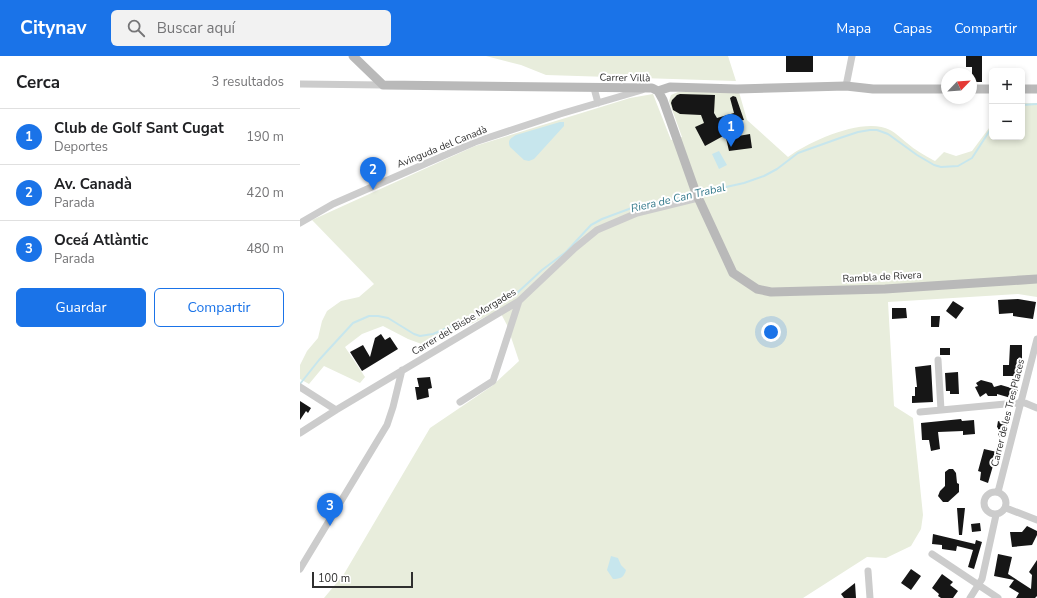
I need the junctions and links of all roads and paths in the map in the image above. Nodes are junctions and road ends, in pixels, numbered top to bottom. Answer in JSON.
{"nodes":[{"id":1,"x":353,"y":56,"type":"edge"},
{"id":2,"x":852,"y":56,"type":"edge"},
{"id":3,"x":300,"y":84,"type":"edge"},
{"id":4,"x":383,"y":85,"type":"junction"},
{"id":5,"x":846,"y":86,"type":"junction"},
{"id":6,"x":594,"y":88,"type":"junction"},
{"id":7,"x":646,"y":88,"type":"junction"},
{"id":8,"x":941,"y":89,"type":"edge"},
{"id":9,"x":977,"y":89,"type":"edge"},
{"id":10,"x":989,"y":89,"type":"edge"},
{"id":11,"x":1025,"y":89,"type":"edge"},
{"id":12,"x":1037,"y":89,"type":"edge"},
{"id":13,"x":658,"y":91,"type":"junction"},
{"id":14,"x":598,"y":103,"type":"junction"},
{"id":15,"x":697,"y":196,"type":"junction"},
{"id":16,"x":300,"y":223,"type":"edge"},
{"id":17,"x":1037,"y":279,"type":"edge"},
{"id":18,"x":519,"y":301,"type":"junction"},
{"id":19,"x":1037,"y":339,"type":"edge"},
{"id":20,"x":938,"y":360,"type":"dead end"},
{"id":21,"x":402,"y":370,"type":"junction"},
{"id":22,"x":302,"y":389,"type":"edge"},
{"id":23,"x":460,"y":402,"type":"dead end"},
{"id":24,"x":1021,"y":403,"type":"junction"},
{"id":25,"x":1037,"y":408,"type":"edge"},
{"id":26,"x":336,"y":410,"type":"junction"},
{"id":27,"x":941,"y":410,"type":"junction"},
{"id":28,"x":920,"y":412,"type":"dead end"},
{"id":29,"x":300,"y":433,"type":"edge"},
{"id":30,"x":998,"y":492,"type":"junction"},
{"id":31,"x":1006,"y":508,"type":"junction"},
{"id":32,"x":996,"y":515,"type":"junction"},
{"id":33,"x":1037,"y":520,"type":"edge"},
{"id":34,"x":932,"y":554,"type":"dead end"},
{"id":35,"x":300,"y":569,"type":"edge"},
{"id":36,"x":868,"y":571,"type":"dead end"},
{"id":37,"x":979,"y":585,"type":"junction"},
{"id":38,"x":870,"y":598,"type":"edge"},
{"id":39,"x":970,"y":598,"type":"edge"},
{"id":40,"x":998,"y":598,"type":"edge"}],
"edges":[{"from":1,"to":4,"type":"street"},
{"from":2,"to":5,"type":"street"},
{"from":3,"to":4,"type":"street","name":"Carrer Villà"},
{"from":4,"to":6,"type":"street","name":"Carrer Villà"},
{"from":5,"to":8,"type":"street","name":"Carrer Villà"},
{"from":5,"to":13,"type":"street","name":"Carrer Villà"},
{"from":6,"to":7,"type":"street","name":"Carrer Villà"},
{"from":6,"to":14,"type":"street"},
{"from":7,"to":13,"type":"street","name":"Carrer Villà"},
{"from":7,"to":14,"type":"street","name":"Avinguda del Canadà"},
{"from":9,"to":10,"type":"street"},
{"from":11,"to":12,"type":"street"},
{"from":13,"to":15,"type":"street"},
{"from":14,"to":16,"type":"street","name":"Avinguda del Canadà"},
{"from":15,"to":17,"type":"street","name":"Rambla de Rivera"},
{"from":15,"to":18,"type":"street","name":"Carrer del Bisbe Morgades"},
{"from":18,"to":21,"type":"street","name":"Carrer del Bisbe Morgades"},
{"from":18,"to":23,"type":"street"},
{"from":19,"to":24,"type":"street","name":"Carrer de les Tres Places"},
{"from":20,"to":27,"type":"street"},
{"from":21,"to":26,"type":"street","name":"Carrer del Bisbe Morgades"},
{"from":21,"to":35,"type":"street"},
{"from":22,"to":26,"type":"street"},
{"from":24,"to":25,"type":"street"},
{"from":24,"to":27,"type":"street"},
{"from":24,"to":30,"type":"street","name":"Carrer de les Tres Places"},
{"from":26,"to":29,"type":"street","name":"Carrer del Bisbe Morgades"},
{"from":27,"to":28,"type":"street"},
{"from":30,"to":31,"type":"street"},
{"from":30,"to":32,"type":"street"},
{"from":31,"to":32,"type":"street"},
{"from":31,"to":33,"type":"street"},
{"from":32,"to":37,"type":"street"},
{"from":34,"to":37,"type":"street"},
{"from":36,"to":38,"type":"street"},
{"from":37,"to":39,"type":"street"},
{"from":37,"to":40,"type":"street"}]}
